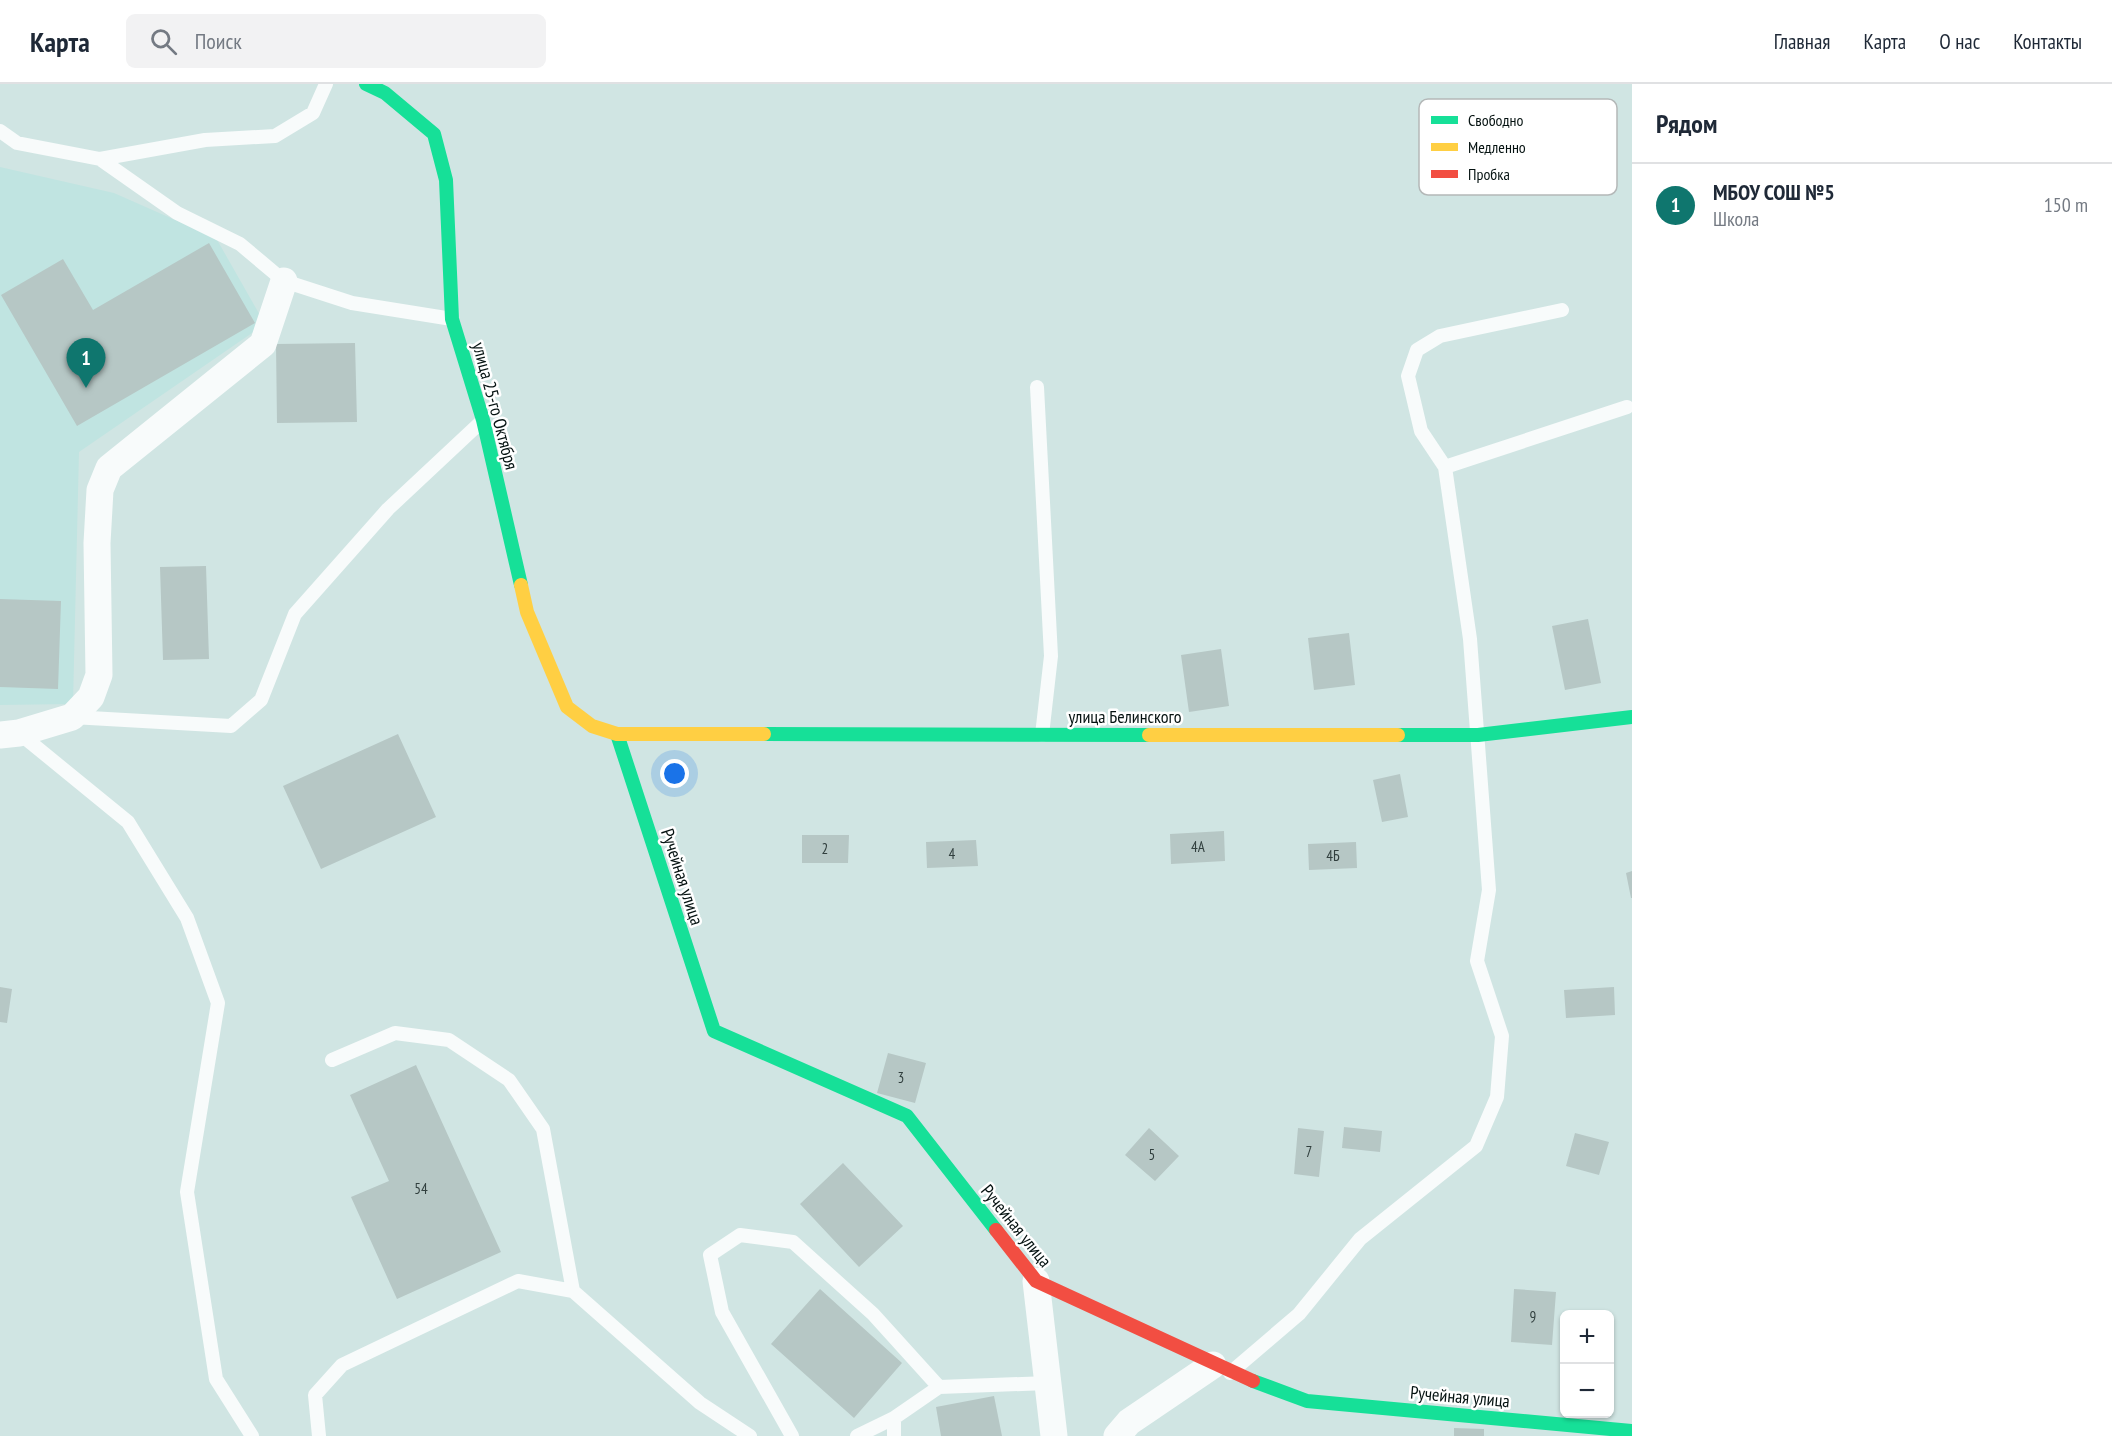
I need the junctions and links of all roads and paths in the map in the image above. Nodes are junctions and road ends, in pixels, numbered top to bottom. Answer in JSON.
{"nodes":[{"id":1,"x":326,"y":84,"type":"edge"},
{"id":2,"x":366,"y":84,"type":"edge"},
{"id":3,"x":0,"y":131,"type":"edge"},
{"id":4,"x":100,"y":159,"type":"junction"},
{"id":5,"x":284,"y":280,"type":"junction"},
{"id":6,"x":1562,"y":310,"type":"dead end"},
{"id":7,"x":452,"y":320,"type":"junction"},
{"id":8,"x":1037,"y":387,"type":"dead end"},
{"id":9,"x":1627,"y":407,"type":"dead end"},
{"id":10,"x":483,"y":420,"type":"junction"},
{"id":11,"x":1445,"y":467,"type":"junction"},
{"id":12,"x":72,"y":717,"type":"junction"},
{"id":13,"x":1632,"y":717,"type":"edge"},
{"id":14,"x":10,"y":734,"type":"edge"},
{"id":15,"x":616,"y":734,"type":"junction"},
{"id":16,"x":1042,"y":735,"type":"junction"},
{"id":17,"x":1478,"y":735,"type":"junction"},
{"id":18,"x":332,"y":1060,"type":"dead end"},
{"id":19,"x":1036,"y":1281,"type":"junction"},
{"id":20,"x":573,"y":1291,"type":"junction"},
{"id":21,"x":1222,"y":1369,"type":"junction"},
{"id":22,"x":1048,"y":1383,"type":"junction"},
{"id":23,"x":939,"y":1387,"type":"junction"},
{"id":24,"x":894,"y":1418,"type":"junction"},
{"id":25,"x":1632,"y":1431,"type":"edge"},
{"id":26,"x":252,"y":1436,"type":"edge"},
{"id":27,"x":319,"y":1436,"type":"edge"},
{"id":28,"x":750,"y":1436,"type":"edge"},
{"id":29,"x":792,"y":1436,"type":"edge"},
{"id":30,"x":857,"y":1436,"type":"edge"},
{"id":31,"x":894,"y":1436,"type":"edge"},
{"id":32,"x":1054,"y":1436,"type":"edge"},
{"id":33,"x":1117,"y":1436,"type":"edge"}],
"edges":[{"from":1,"to":4,"type":"lane"},
{"from":2,"to":7,"type":"street","name":"улица 25-го Октября"},
{"from":3,"to":4,"type":"lane"},
{"from":4,"to":5,"type":"lane"},
{"from":5,"to":7,"type":"lane"},
{"from":5,"to":12,"type":"street"},
{"from":6,"to":11,"type":"lane"},
{"from":7,"to":10,"type":"street","name":"улица 25-го Октября"},
{"from":8,"to":16,"type":"lane"},
{"from":9,"to":11,"type":"lane"},
{"from":10,"to":12,"type":"lane"},
{"from":10,"to":15,"type":"street","name":"улица 25-го Октября"},
{"from":11,"to":17,"type":"lane"},
{"from":12,"to":14,"type":"street"},
{"from":13,"to":17,"type":"street","name":"улица Белинского"},
{"from":14,"to":26,"type":"lane"},
{"from":15,"to":16,"type":"street","name":"улица Белинского"},
{"from":15,"to":19,"type":"street","name":"Ручейная улица"},
{"from":16,"to":17,"type":"street","name":"улица Белинского"},
{"from":17,"to":21,"type":"lane"},
{"from":18,"to":20,"type":"lane"},
{"from":19,"to":21,"type":"street","name":"Ручейная улица"},
{"from":19,"to":22,"type":"street"},
{"from":20,"to":27,"type":"lane"},
{"from":20,"to":28,"type":"lane"},
{"from":21,"to":25,"type":"street","name":"Ручейная улица"},
{"from":21,"to":33,"type":"street"},
{"from":22,"to":23,"type":"lane"},
{"from":22,"to":32,"type":"street"},
{"from":23,"to":24,"type":"lane"},
{"from":23,"to":29,"type":"lane"},
{"from":24,"to":30,"type":"lane"},
{"from":24,"to":31,"type":"lane"}]}
